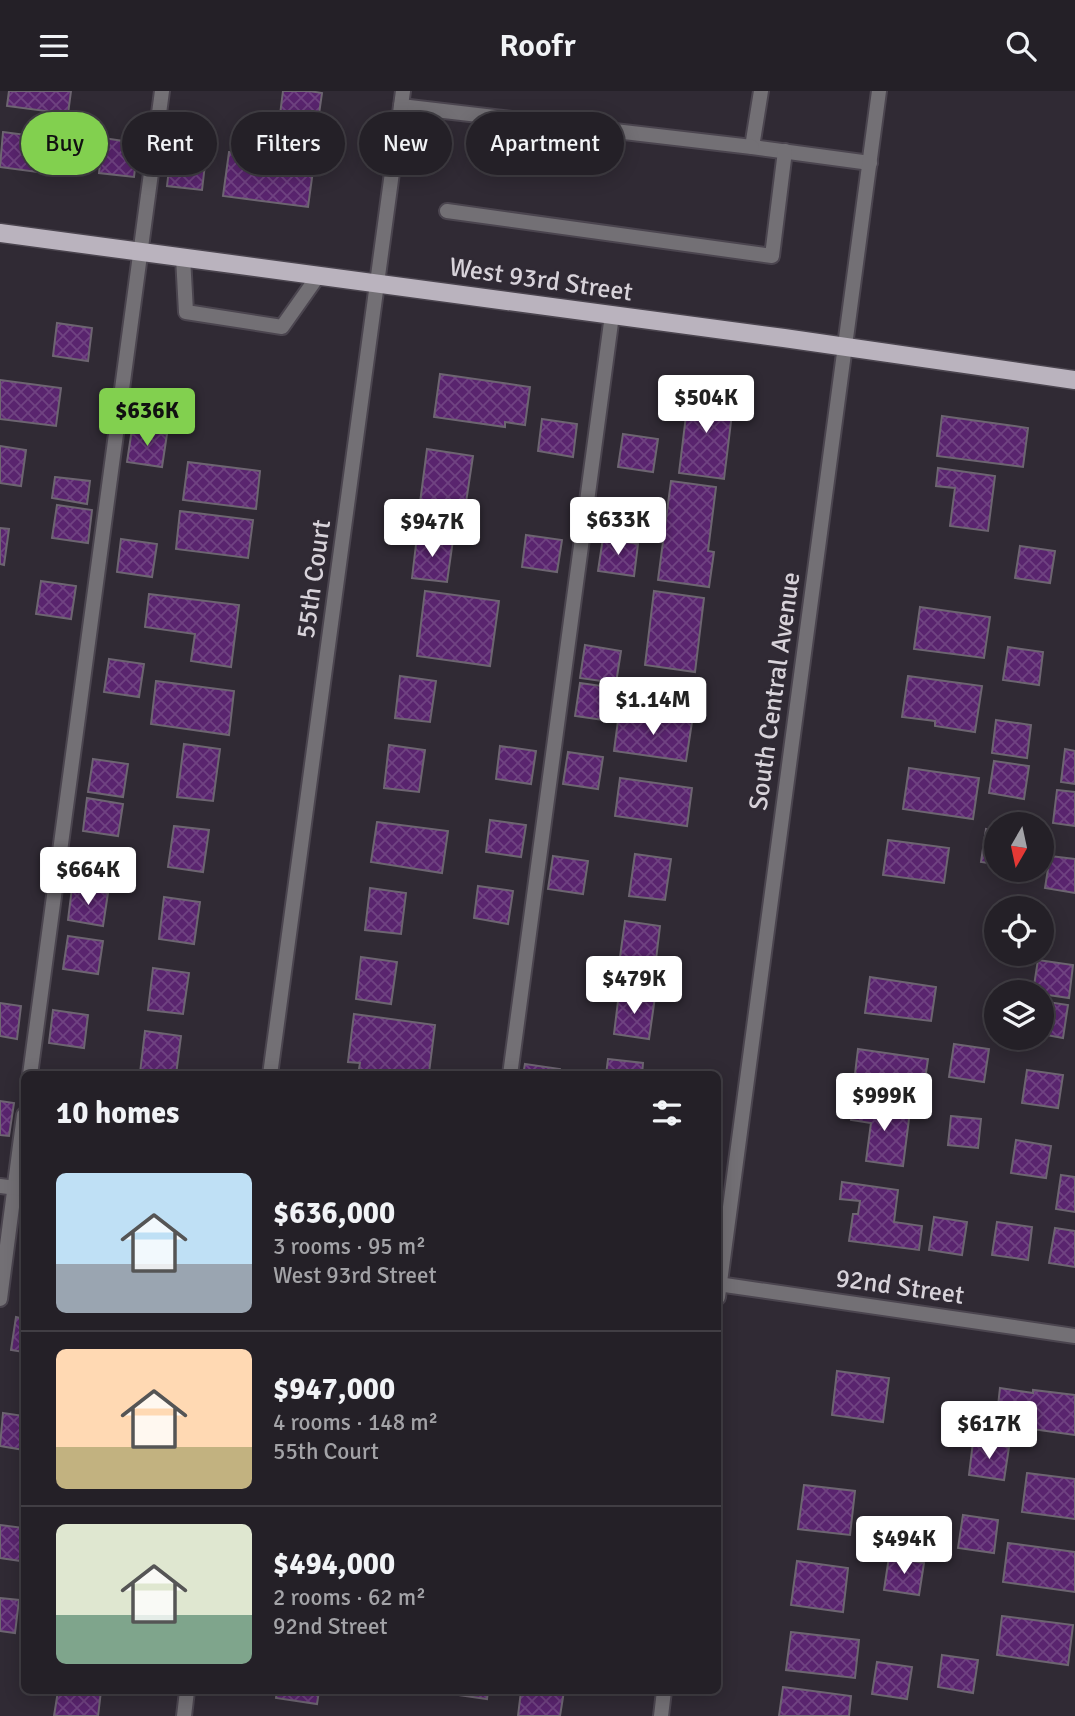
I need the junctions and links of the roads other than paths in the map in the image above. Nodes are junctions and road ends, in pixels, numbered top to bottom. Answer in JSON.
{"nodes":[{"id":1,"x":162,"y":91,"type":"edge"},
{"id":2,"x":761,"y":91,"type":"edge"},
{"id":3,"x":879,"y":91,"type":"edge"},
{"id":4,"x":402,"y":98,"type":"edge"},
{"id":5,"x":752,"y":147,"type":"junction"},
{"id":6,"x":785,"y":151,"type":"junction"},
{"id":7,"x":870,"y":163,"type":"junction"},
{"id":8,"x":447,"y":211,"type":"dead end"},
{"id":9,"x":0,"y":233,"type":"edge"},
{"id":10,"x":140,"y":252,"type":"junction"},
{"id":11,"x":183,"y":257,"type":"junction"},
{"id":12,"x":318,"y":276,"type":"junction"},
{"id":13,"x":378,"y":283,"type":"junction"},
{"id":14,"x":612,"y":315,"type":"junction"},
{"id":15,"x":845,"y":347,"type":"junction"},
{"id":16,"x":1075,"y":380,"type":"edge"},
{"id":17,"x":31,"y":1071,"type":"edge"},
{"id":18,"x":271,"y":1071,"type":"edge"},
{"id":19,"x":511,"y":1071,"type":"edge"},
{"id":20,"x":21,"y":1135,"type":"edge"},
{"id":21,"x":13,"y":1188,"type":"edge"},
{"id":22,"x":721,"y":1267,"type":"edge"},
{"id":23,"x":721,"y":1289,"type":"edge"},
{"id":24,"x":0,"y":1299,"type":"edge"},
{"id":25,"x":1075,"y":1336,"type":"edge"},
{"id":26,"x":187,"y":1694,"type":"edge"},
{"id":27,"x":664,"y":1694,"type":"edge"},
{"id":28,"x":184,"y":1716,"type":"edge"},
{"id":29,"x":661,"y":1716,"type":"edge"}],
"edges":[{"from":1,"to":10,"type":"street"},
{"from":2,"to":5,"type":"street"},
{"from":3,"to":7,"type":"street","name":"South Central Avenue"},
{"from":4,"to":5,"type":"street"},
{"from":4,"to":13,"type":"street","name":"55th Court"},
{"from":5,"to":6,"type":"street"},
{"from":6,"to":7,"type":"street"},
{"from":6,"to":8,"type":"street"},
{"from":7,"to":15,"type":"street","name":"South Central Avenue"},
{"from":9,"to":10,"type":"main road","name":"West 93rd Street"},
{"from":10,"to":11,"type":"main road","name":"West 93rd Street"},
{"from":10,"to":17,"type":"street"},
{"from":11,"to":12,"type":"main road","name":"West 93rd Street"},
{"from":11,"to":12,"type":"street"},
{"from":12,"to":13,"type":"main road","name":"West 93rd Street"},
{"from":13,"to":14,"type":"main road","name":"West 93rd Street"},
{"from":13,"to":18,"type":"street","name":"55th Court"},
{"from":14,"to":15,"type":"main road","name":"West 93rd Street"},
{"from":14,"to":19,"type":"street"},
{"from":15,"to":16,"type":"main road","name":"West 93rd Street"},
{"from":15,"to":22,"type":"street","name":"South Central Avenue"},
{"from":20,"to":21,"type":"street"},
{"from":21,"to":24,"type":"street"},
{"from":23,"to":25,"type":"street","name":"92nd Street"},
{"from":26,"to":28,"type":"street"},
{"from":27,"to":29,"type":"street"}]}
